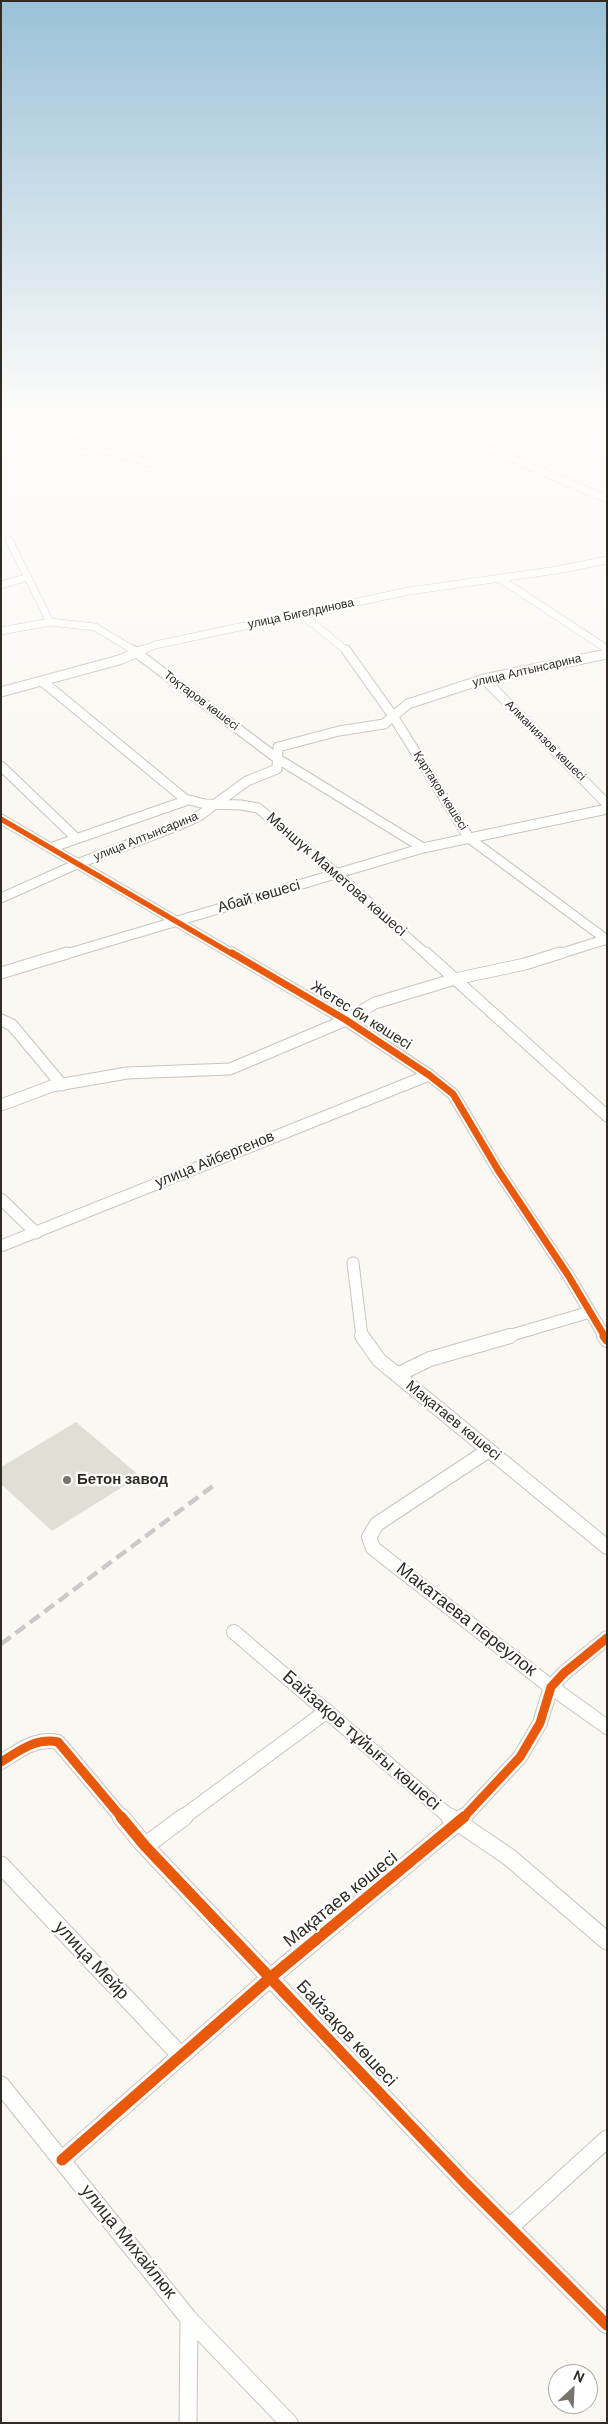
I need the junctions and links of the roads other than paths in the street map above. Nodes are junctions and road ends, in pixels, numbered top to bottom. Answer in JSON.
{"nodes":[{"id":1,"x":9,"y":540,"type":"dead end"},
{"id":2,"x":607,"y":560,"type":"edge"},
{"id":3,"x":28,"y":577,"type":"junction"},
{"id":4,"x":499,"y":578,"type":"junction"},
{"id":5,"x":1,"y":586,"type":"edge"},
{"id":6,"x":301,"y":614,"type":"junction"},
{"id":7,"x":50,"y":622,"type":"junction"},
{"id":8,"x":1,"y":631,"type":"edge"},
{"id":9,"x":607,"y":649,"type":"edge"},
{"id":10,"x":136,"y":652,"type":"junction"},
{"id":11,"x":607,"y":654,"type":"edge"},
{"id":12,"x":484,"y":679,"type":"junction"},
{"id":13,"x":42,"y":681,"type":"junction"},
{"id":14,"x":1,"y":692,"type":"edge"},
{"id":15,"x":393,"y":716,"type":"junction"},
{"id":16,"x":278,"y":759,"type":"junction"},
{"id":17,"x":1,"y":766,"type":"edge"},
{"id":18,"x":188,"y":800,"type":"junction"},
{"id":19,"x":217,"y":804,"type":"junction"},
{"id":20,"x":607,"y":804,"type":"edge"},
{"id":21,"x":607,"y":809,"type":"edge"},
{"id":22,"x":1,"y":818,"type":"edge"},
{"id":23,"x":76,"y":838,"type":"junction"},
{"id":24,"x":469,"y":838,"type":"junction"},
{"id":25,"x":50,"y":848,"type":"junction"},
{"id":26,"x":423,"y":848,"type":"junction"},
{"id":27,"x":77,"y":864,"type":"junction"},
{"id":28,"x":337,"y":874,"type":"junction"},
{"id":29,"x":1,"y":898,"type":"edge"},
{"id":30,"x":175,"y":921,"type":"junction"},
{"id":31,"x":607,"y":939,"type":"edge"},
{"id":32,"x":1,"y":973,"type":"edge"},
{"id":33,"x":455,"y":979,"type":"junction"},
{"id":34,"x":1,"y":1020,"type":"edge"},
{"id":35,"x":346,"y":1020,"type":"junction"},
{"id":36,"x":429,"y":1074,"type":"junction"},
{"id":37,"x":62,"y":1085,"type":"junction"},
{"id":38,"x":1,"y":1105,"type":"edge"},
{"id":39,"x":607,"y":1116,"type":"edge"},
{"id":40,"x":1,"y":1199,"type":"edge"},
{"id":41,"x":36,"y":1232,"type":"junction"},
{"id":42,"x":1,"y":1246,"type":"edge"},
{"id":43,"x":353,"y":1263,"type":"dead end"},
{"id":44,"x":590,"y":1312,"type":"junction"},
{"id":45,"x":607,"y":1340,"type":"edge"},
{"id":46,"x":397,"y":1375,"type":"junction"},
{"id":47,"x":489,"y":1450,"type":"junction"},
{"id":48,"x":607,"y":1546,"type":"edge"},
{"id":49,"x":234,"y":1632,"type":"dead end"},
{"id":50,"x":607,"y":1638,"type":"edge"},
{"id":51,"x":551,"y":1687,"type":"junction"},
{"id":52,"x":327,"y":1711,"type":"junction"},
{"id":53,"x":607,"y":1728,"type":"edge"},
{"id":54,"x":1,"y":1762,"type":"edge"},
{"id":55,"x":458,"y":1824,"type":"junction"},
{"id":56,"x":145,"y":1846,"type":"junction"},
{"id":57,"x":1,"y":1865,"type":"edge"},
{"id":58,"x":607,"y":1941,"type":"edge"},
{"id":59,"x":272,"y":1977,"type":"junction"},
{"id":60,"x":181,"y":2056,"type":"junction"},
{"id":61,"x":1,"y":2085,"type":"edge"},
{"id":62,"x":607,"y":2139,"type":"edge"},
{"id":63,"x":62,"y":2160,"type":"junction"},
{"id":64,"x":510,"y":2227,"type":"junction"},
{"id":65,"x":190,"y":2320,"type":"junction"},
{"id":66,"x":607,"y":2325,"type":"edge"},
{"id":67,"x":188,"y":2423,"type":"edge"},
{"id":68,"x":289,"y":2423,"type":"edge"}],
"edges":[{"from":1,"to":3,"type":"street"},
{"from":2,"to":4,"type":"street","name":"улица Бигелдинова"},
{"from":3,"to":5,"type":"street"},
{"from":3,"to":7,"type":"street"},
{"from":4,"to":6,"type":"street","name":"улица Бигелдинова"},
{"from":4,"to":9,"type":"street"},
{"from":6,"to":10,"type":"street","name":"улица Бигелдинова"},
{"from":6,"to":15,"type":"street","name":"Қартақов көшесі"},
{"from":7,"to":8,"type":"street","name":"Тоқтаров көшесі"},
{"from":7,"to":10,"type":"street","name":"Тоқтаров көшесі"},
{"from":10,"to":13,"type":"street","name":"улица Бигелдинова"},
{"from":10,"to":16,"type":"street","name":"Тоқтаров көшесі"},
{"from":11,"to":12,"type":"street","name":"улица Алтынсарина"},
{"from":12,"to":15,"type":"street","name":"улица Алтынсарина"},
{"from":12,"to":20,"type":"street","name":"Алманиязов көшесі"},
{"from":13,"to":14,"type":"street","name":"улица Бигелдинова"},
{"from":13,"to":18,"type":"street","name":"Мәншүк Маметова көшесі"},
{"from":15,"to":16,"type":"street","name":"улица Алтынсарина"},
{"from":15,"to":24,"type":"street","name":"Қартақов көшесі"},
{"from":16,"to":19,"type":"street","name":"улица Алтынсарина"},
{"from":16,"to":26,"type":"street","name":"Тоқтаров көшесі"},
{"from":17,"to":23,"type":"street"},
{"from":18,"to":19,"type":"street","name":"Мәншүк Маметова көшесі"},
{"from":18,"to":23,"type":"street"},
{"from":19,"to":27,"type":"street","name":"улица Алтынсарина"},
{"from":19,"to":28,"type":"street","name":"Мәншүк Маметова көшесі"},
{"from":21,"to":24,"type":"street","name":"Абай көшесі"},
{"from":22,"to":25,"type":"street","name":"Жетес би көшесі"},
{"from":23,"to":25,"type":"street"},
{"from":24,"to":26,"type":"street","name":"Абай көшесі"},
{"from":24,"to":31,"type":"street","name":"Қартақов көшесі"},
{"from":25,"to":27,"type":"street","name":"Жетес би көшесі"},
{"from":26,"to":28,"type":"street","name":"Абай көшесі"},
{"from":27,"to":29,"type":"street","name":"улица Алтынсарина"},
{"from":27,"to":30,"type":"street","name":"Жетес би көшесі"},
{"from":28,"to":30,"type":"street","name":"Абай көшесі"},
{"from":28,"to":33,"type":"street","name":"Мәншүк Маметова көшесі"},
{"from":30,"to":32,"type":"street","name":"Абай көшесі"},
{"from":30,"to":35,"type":"street","name":"Жетес би көшесі"},
{"from":31,"to":33,"type":"street"},
{"from":33,"to":35,"type":"street"},
{"from":33,"to":39,"type":"street","name":"Мәншүк Маметова көшесі"},
{"from":34,"to":37,"type":"street"},
{"from":35,"to":36,"type":"street","name":"Жетес би көшесі"},
{"from":35,"to":37,"type":"street"},
{"from":36,"to":41,"type":"street","name":"улица Айбергенов"},
{"from":36,"to":44,"type":"street","name":"Жетес би көшесі"},
{"from":37,"to":38,"type":"street"},
{"from":40,"to":41,"type":"street"},
{"from":41,"to":42,"type":"street","name":"улица Айбергенов"},
{"from":43,"to":46,"type":"street","name":"Мақатаев көшесі"},
{"from":44,"to":45,"type":"street","name":"Жетес би көшесі"},
{"from":44,"to":46,"type":"street"},
{"from":46,"to":47,"type":"street","name":"Мақатаев көшесі"},
{"from":47,"to":48,"type":"street","name":"Мақатаев көшесі"},
{"from":47,"to":51,"type":"street","name":"Макатаева переулок"},
{"from":49,"to":52,"type":"street","name":"Байзақов тұйығы көшесі"},
{"from":50,"to":51,"type":"street","name":"Мақатаев көшесі"},
{"from":51,"to":53,"type":"street","name":"Макатаева переулок"},
{"from":51,"to":55,"type":"street","name":"Мақатаев көшесі"},
{"from":52,"to":55,"type":"street","name":"Байзақов тұйығы көшесі"},
{"from":52,"to":56,"type":"street"},
{"from":54,"to":56,"type":"street","name":"Байзақов көшесі"},
{"from":55,"to":58,"type":"street","name":"Байзақов тұйығы көшесі"},
{"from":55,"to":59,"type":"street","name":"Мақатаев көшесі"},
{"from":56,"to":59,"type":"street","name":"Байзақов көшесі"},
{"from":57,"to":60,"type":"street","name":"улица Мейр"},
{"from":59,"to":60,"type":"street","name":"Мақатаев көшесі"},
{"from":59,"to":64,"type":"street","name":"Байзақов көшесі"},
{"from":60,"to":63,"type":"street","name":"Мақатаев көшесі"},
{"from":61,"to":63,"type":"street","name":"улица Михайлюк"},
{"from":62,"to":64,"type":"street"},
{"from":63,"to":65,"type":"street","name":"улица Михайлюк"},
{"from":64,"to":66,"type":"street","name":"Байзақов көшесі"},
{"from":65,"to":67,"type":"street"},
{"from":65,"to":68,"type":"street","name":"улица Михайлюк"}]}
